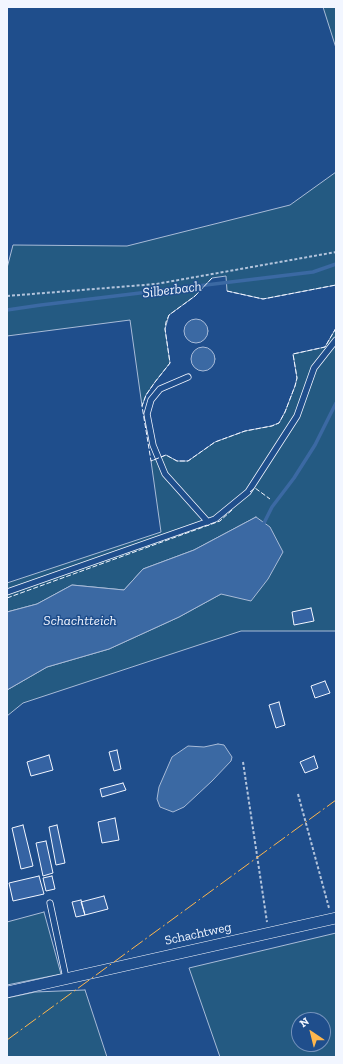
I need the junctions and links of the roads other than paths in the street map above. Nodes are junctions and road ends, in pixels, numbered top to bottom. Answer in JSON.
{"nodes":[{"id":1,"x":336,"y":340,"type":"edge"},
{"id":2,"x":188,"y":377,"type":"dead end"},
{"id":3,"x":208,"y":522,"type":"junction"},
{"id":4,"x":7,"y":592,"type":"edge"},
{"id":5,"x":50,"y":903,"type":"dead end"},
{"id":6,"x":334,"y":919,"type":"edge"},
{"id":7,"x":66,"y":978,"type":"junction"},
{"id":8,"x":7,"y":992,"type":"edge"}],
"edges":[{"from":1,"to":3,"type":"lane"},
{"from":2,"to":3,"type":"lane"},
{"from":3,"to":4,"type":"lane"},
{"from":5,"to":7,"type":"lane"},
{"from":6,"to":7,"type":"street","name":"Schachtweg"},
{"from":7,"to":8,"type":"street","name":"Schachtweg"}]}
